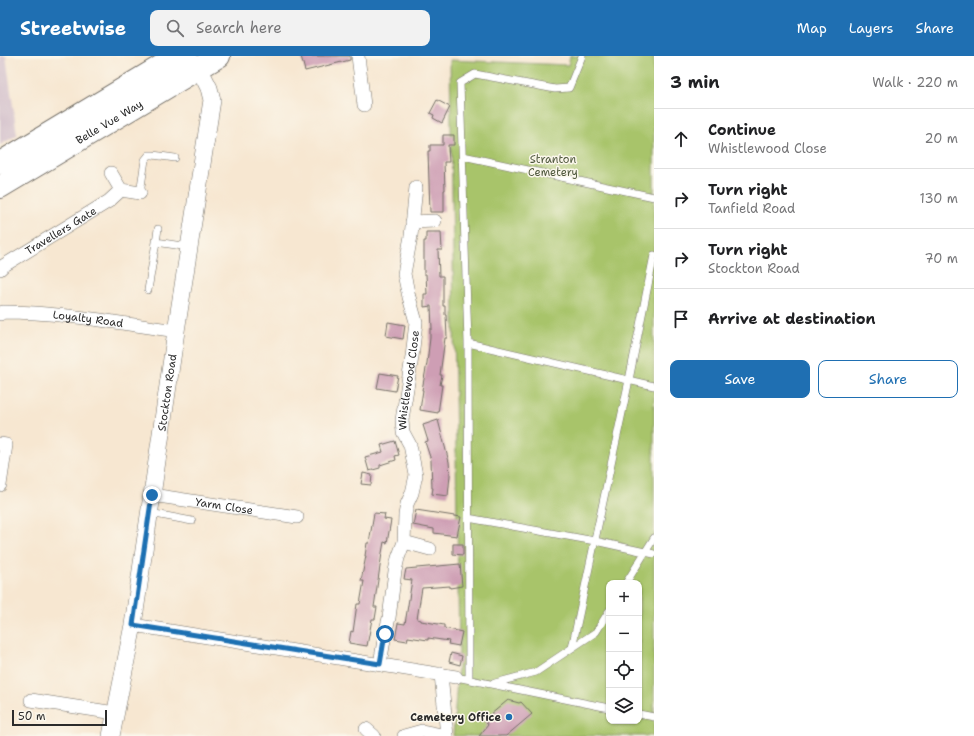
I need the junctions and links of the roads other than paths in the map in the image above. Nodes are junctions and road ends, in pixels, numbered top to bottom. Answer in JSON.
{"nodes":[{"id":1,"x":178,"y":56,"type":"edge"},
{"id":2,"x":219,"y":56,"type":"edge"},
{"id":3,"x":358,"y":56,"type":"edge"},
{"id":4,"x":582,"y":56,"type":"edge"},
{"id":5,"x":192,"y":63,"type":"edge"},
{"id":6,"x":364,"y":105,"type":"dead end"},
{"id":7,"x":463,"y":156,"type":"junction"},
{"id":8,"x":175,"y":158,"type":"dead end"},
{"id":9,"x":0,"y":163,"type":"edge"},
{"id":10,"x":111,"y":173,"type":"dead end"},
{"id":11,"x":0,"y":187,"type":"edge"},
{"id":12,"x":416,"y":187,"type":"dead end"},
{"id":13,"x":121,"y":190,"type":"junction"},
{"id":14,"x":140,"y":193,"type":"joint"},
{"id":15,"x":654,"y":197,"type":"edge"},
{"id":16,"x":435,"y":221,"type":"dead end"},
{"id":17,"x":412,"y":222,"type":"junction"},
{"id":18,"x":158,"y":229,"type":"dead end"},
{"id":19,"x":156,"y":242,"type":"junction"},
{"id":20,"x":189,"y":247,"type":"junction"},
{"id":21,"x":654,"y":255,"type":"edge"},
{"id":22,"x":0,"y":269,"type":"edge"},
{"id":23,"x":148,"y":290,"type":"dead end"},
{"id":24,"x":1,"y":309,"type":"edge"},
{"id":25,"x":176,"y":331,"type":"junction"},
{"id":26,"x":468,"y":343,"type":"junction"},
{"id":27,"x":629,"y":380,"type":"junction"},
{"id":28,"x":654,"y":386,"type":"edge"},
{"id":29,"x":0,"y":444,"type":"edge"},
{"id":30,"x":0,"y":485,"type":"edge"},
{"id":31,"x":152,"y":495,"type":"junction"},
{"id":32,"x":149,"y":512,"type":"junction"},
{"id":33,"x":297,"y":517,"type":"dead end"},
{"id":34,"x":468,"y":518,"type":"junction"},
{"id":35,"x":192,"y":521,"type":"dead end"},
{"id":36,"x":654,"y":538,"type":"edge"},
{"id":37,"x":595,"y":541,"type":"junction"},
{"id":38,"x":404,"y":542,"type":"junction"},
{"id":39,"x":430,"y":549,"type":"dead end"},
{"id":40,"x":645,"y":552,"type":"junction"},
{"id":41,"x":654,"y":554,"type":"edge"},
{"id":42,"x":628,"y":580,"type":"edge"},
{"id":43,"x":606,"y":616,"type":"edge"},
{"id":44,"x":133,"y":625,"type":"junction"},
{"id":45,"x":572,"y":648,"type":"junction"},
{"id":46,"x":380,"y":664,"type":"junction"},
{"id":47,"x":441,"y":674,"type":"junction"},
{"id":48,"x":456,"y":676,"type":"joint"},
{"id":49,"x":469,"y":679,"type":"junction"},
{"id":50,"x":494,"y":684,"type":"junction"},
{"id":51,"x":31,"y":700,"type":"dead end"},
{"id":52,"x":606,"y":707,"type":"edge"},
{"id":53,"x":115,"y":713,"type":"junction"},
{"id":54,"x":642,"y":715,"type":"edge"},
{"id":55,"x":654,"y":717,"type":"edge"},
{"id":56,"x":111,"y":736,"type":"edge"},
{"id":57,"x":404,"y":736,"type":"edge"},
{"id":58,"x":447,"y":736,"type":"edge"}],
"edges":[{"from":1,"to":9,"type":"highway"},
{"from":2,"to":5,"type":"highway","name":"Belle Vue Way"},
{"from":3,"to":6,"type":"street"},
{"from":4,"to":7,"type":"lane"},
{"from":5,"to":11,"type":"highway","name":"Belle Vue Way"},
{"from":5,"to":20,"type":"street","name":"Stockton Road"},
{"from":7,"to":15,"type":"lane"},
{"from":7,"to":26,"type":"lane"},
{"from":8,"to":14,"type":"lane"},
{"from":10,"to":13,"type":"street"},
{"from":12,"to":17,"type":"street","name":"Whistlewood Close"},
{"from":13,"to":14,"type":"street"},
{"from":13,"to":22,"type":"street","name":"Travellers Gate"},
{"from":16,"to":17,"type":"street"},
{"from":17,"to":38,"type":"street","name":"Whistlewood Close"},
{"from":18,"to":19,"type":"lane"},
{"from":19,"to":20,"type":"lane"},
{"from":19,"to":23,"type":"lane"},
{"from":20,"to":25,"type":"street","name":"Stockton Road"},
{"from":21,"to":27,"type":"lane"},
{"from":24,"to":25,"type":"street","name":"Loyalty Road"},
{"from":25,"to":31,"type":"street","name":"Stockton Road"},
{"from":26,"to":27,"type":"lane"},
{"from":26,"to":34,"type":"lane"},
{"from":27,"to":28,"type":"lane"},
{"from":27,"to":37,"type":"lane"},
{"from":29,"to":30,"type":"street"},
{"from":31,"to":32,"type":"street","name":"Stockton Road"},
{"from":31,"to":33,"type":"street","name":"Yarm Close"},
{"from":32,"to":35,"type":"lane"},
{"from":32,"to":44,"type":"street","name":"Stockton Road"},
{"from":34,"to":37,"type":"lane"},
{"from":34,"to":49,"type":"lane"},
{"from":36,"to":40,"type":"lane"},
{"from":37,"to":40,"type":"lane"},
{"from":37,"to":45,"type":"lane"},
{"from":38,"to":39,"type":"street"},
{"from":38,"to":46,"type":"street","name":"Whistlewood Close"},
{"from":40,"to":41,"type":"lane"},
{"from":40,"to":42,"type":"lane"},
{"from":43,"to":45,"type":"lane"},
{"from":44,"to":46,"type":"street"},
{"from":44,"to":53,"type":"street","name":"Stockton Road"},
{"from":45,"to":50,"type":"lane"},
{"from":46,"to":47,"type":"street"},
{"from":47,"to":48,"type":"street"},
{"from":47,"to":58,"type":"street"},
{"from":48,"to":49,"type":"lane"},
{"from":49,"to":50,"type":"lane"},
{"from":50,"to":52,"type":"lane"},
{"from":51,"to":53,"type":"street"},
{"from":53,"to":56,"type":"street","name":"Stockton Road"},
{"from":54,"to":55,"type":"lane"},
{"from":57,"to":58,"type":"street"}]}
